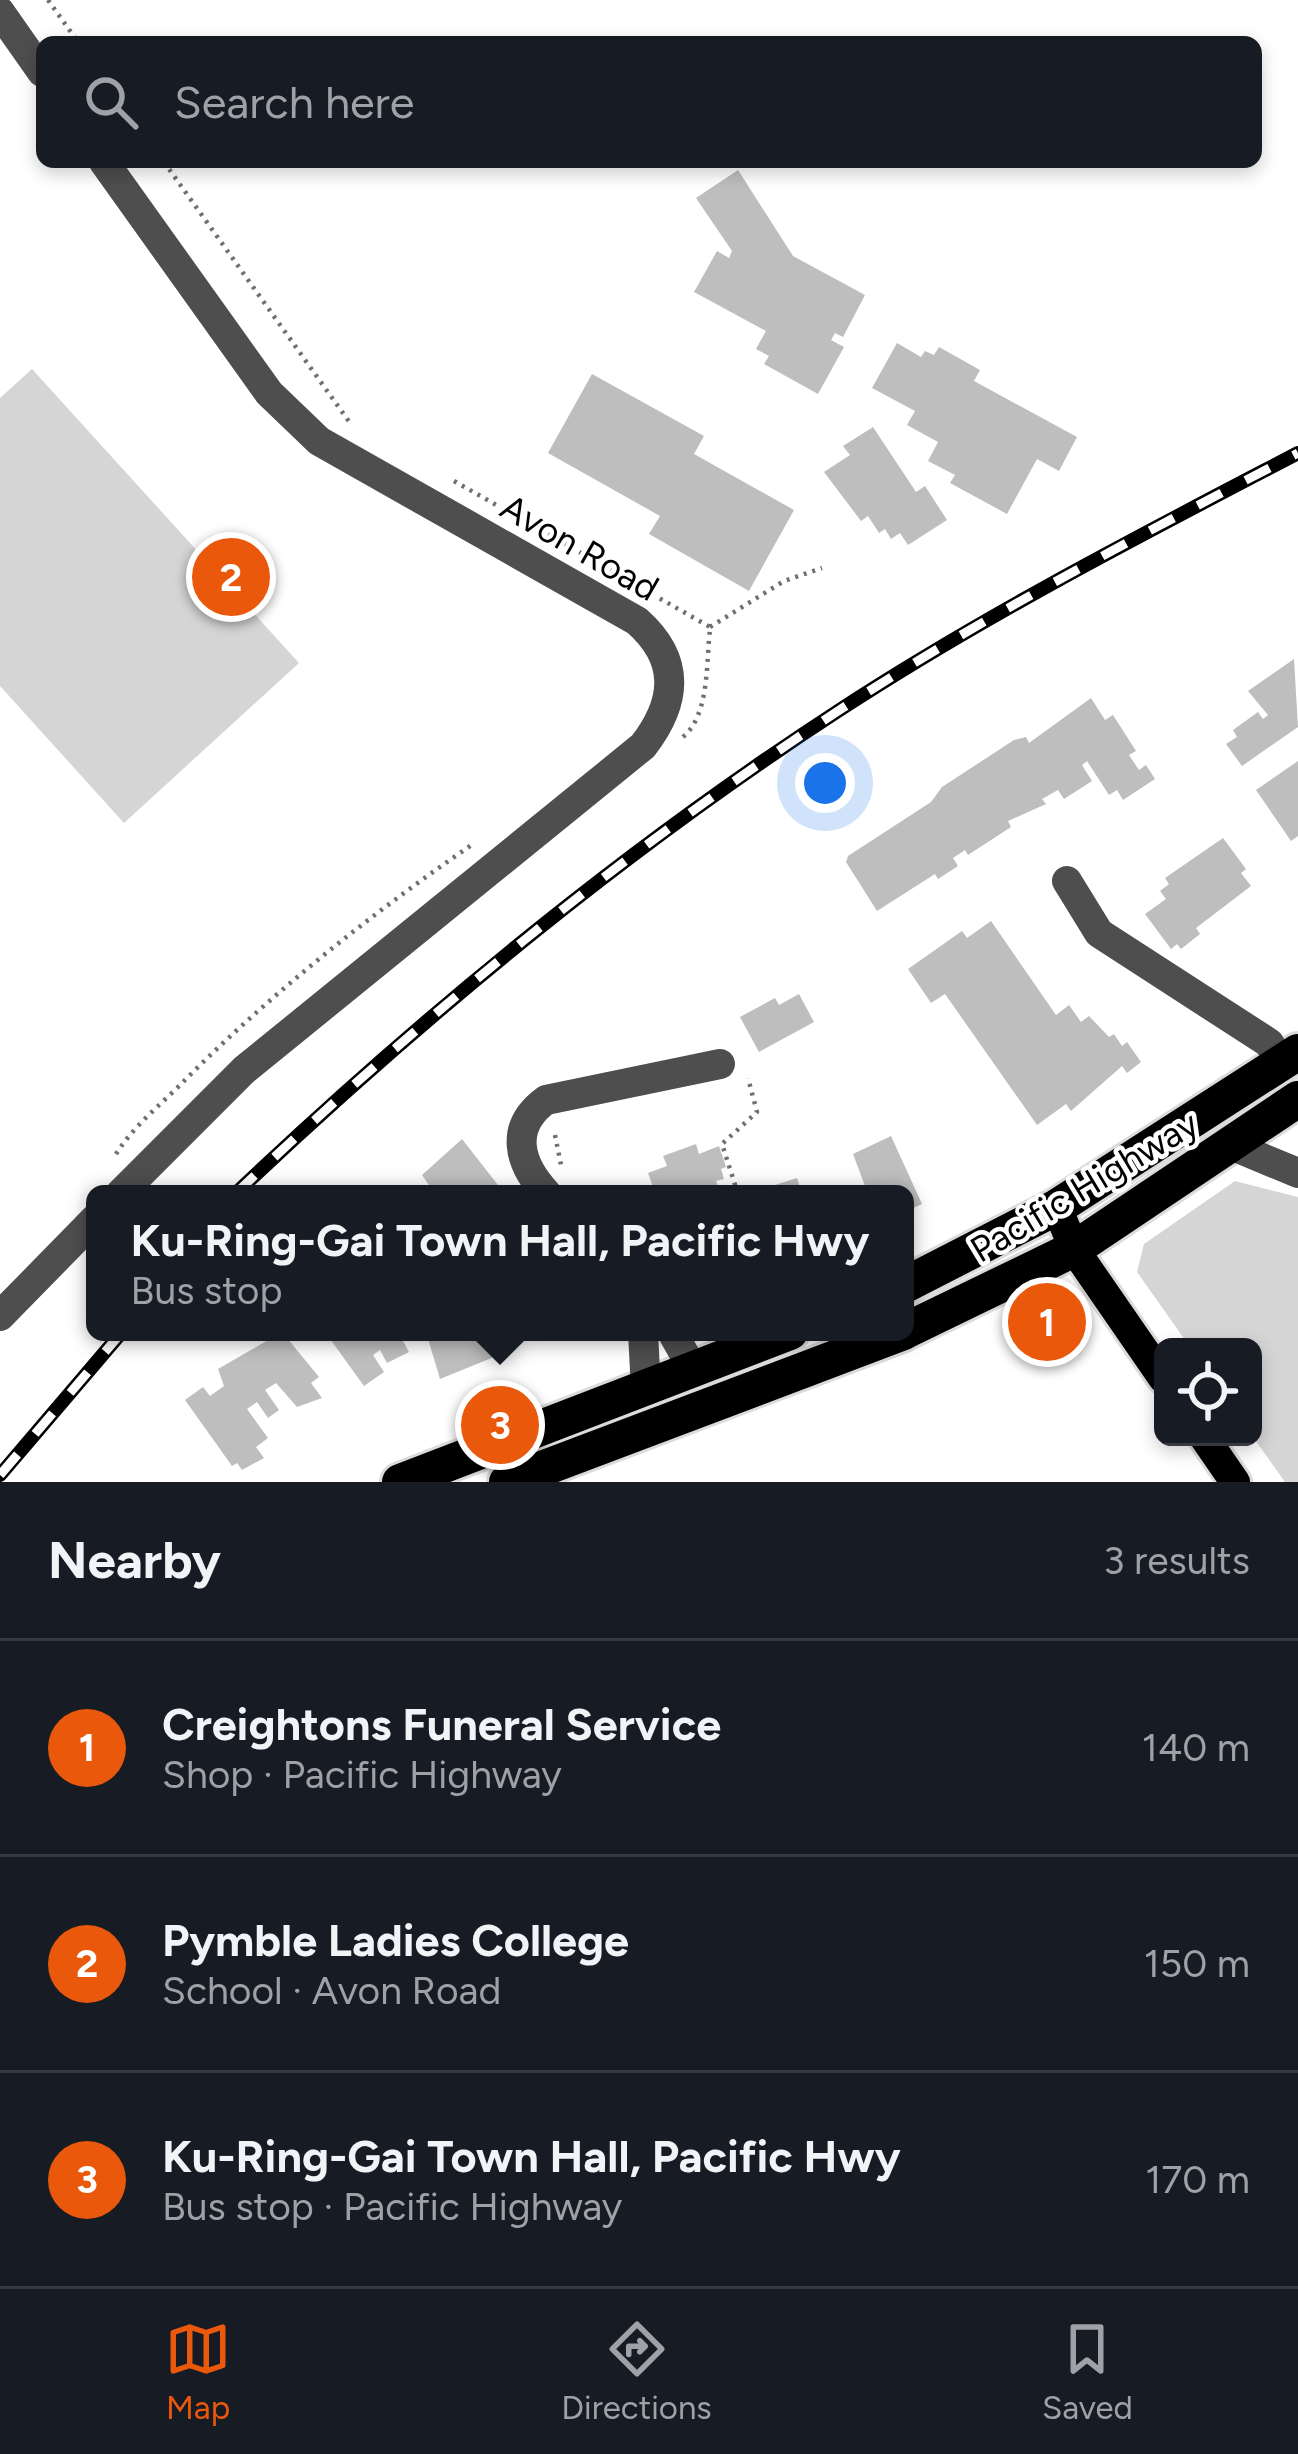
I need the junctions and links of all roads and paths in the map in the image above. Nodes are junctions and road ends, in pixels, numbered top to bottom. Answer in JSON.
{"nodes":[{"id":1,"x":48,"y":0,"type":"edge"},
{"id":2,"x":0,"y":12,"type":"edge"},
{"id":3,"x":74,"y":36,"type":"edge"},
{"id":4,"x":36,"y":63,"type":"edge"},
{"id":5,"x":108,"y":168,"type":"edge"},
{"id":6,"x":168,"y":168,"type":"edge"},
{"id":7,"x":366,"y":432,"type":"dead end"},
{"id":8,"x":439,"y":473,"type":"dead end"},
{"id":9,"x":822,"y":568,"type":"dead end"},
{"id":10,"x":616,"y":573,"type":"dead end"},
{"id":11,"x":634,"y":584,"type":"dead end"},
{"id":12,"x":1067,"y":881,"type":"dead end"},
{"id":13,"x":1290,"y":1058,"type":"edge"},
{"id":14,"x":720,"y":1064,"type":"joint"},
{"id":15,"x":1298,"y":1099,"type":"edge"},
{"id":16,"x":551,"y":1116,"type":"dead end"},
{"id":17,"x":1233,"y":1146,"type":"junction"},
{"id":18,"x":1298,"y":1173,"type":"edge"},
{"id":19,"x":555,"y":1184,"type":"edge"},
{"id":20,"x":129,"y":1185,"type":"edge"},
{"id":21,"x":735,"y":1185,"type":"edge"},
{"id":22,"x":1057,"y":1207,"type":"junction"},
{"id":23,"x":86,"y":1228,"type":"edge"},
{"id":24,"x":1074,"y":1250,"type":"junction"},
{"id":25,"x":914,"y":1280,"type":"edge"},
{"id":26,"x":0,"y":1316,"type":"edge"},
{"id":27,"x":914,"y":1327,"type":"edge"},
{"id":28,"x":643,"y":1341,"type":"edge"},
{"id":29,"x":677,"y":1341,"type":"edge"},
{"id":30,"x":768,"y":1341,"type":"edge"},
{"id":31,"x":880,"y":1341,"type":"edge"},
{"id":32,"x":1154,"y":1365,"type":"edge"},
{"id":33,"x":694,"y":1371,"type":"junction"},
{"id":34,"x":646,"y":1390,"type":"junction"},
{"id":35,"x":1210,"y":1446,"type":"edge"},
{"id":36,"x":400,"y":1482,"type":"edge"},
{"id":37,"x":507,"y":1482,"type":"edge"},
{"id":38,"x":1235,"y":1482,"type":"edge"}],
"edges":[{"from":1,"to":3,"type":"path"},
{"from":2,"to":4,"type":"street"},
{"from":5,"to":20,"type":"street","name":"Avon Road"},
{"from":6,"to":7,"type":"path"},
{"from":8,"to":10,"type":"path"},
{"from":9,"to":11,"type":"path"},
{"from":12,"to":13,"type":"street"},
{"from":13,"to":22,"type":"highway","name":"Pacific Highway"},
{"from":14,"to":19,"type":"street"},
{"from":14,"to":21,"type":"path"},
{"from":15,"to":17,"type":"highway","name":"Pacific Highway"},
{"from":16,"to":19,"type":"path"},
{"from":17,"to":18,"type":"street"},
{"from":17,"to":24,"type":"highway","name":"Pacific Highway"},
{"from":22,"to":24,"type":"main road"},
{"from":22,"to":25,"type":"highway","name":"Pacific Highway"},
{"from":23,"to":26,"type":"street"},
{"from":24,"to":27,"type":"highway","name":"Pacific Highway"},
{"from":24,"to":32,"type":"main road"},
{"from":28,"to":34,"type":"street"},
{"from":29,"to":33,"type":"street"},
{"from":30,"to":33,"type":"highway"},
{"from":31,"to":37,"type":"highway","name":"Pacific Highway"},
{"from":33,"to":34,"type":"highway"},
{"from":34,"to":36,"type":"highway"},
{"from":35,"to":38,"type":"main road"}]}
